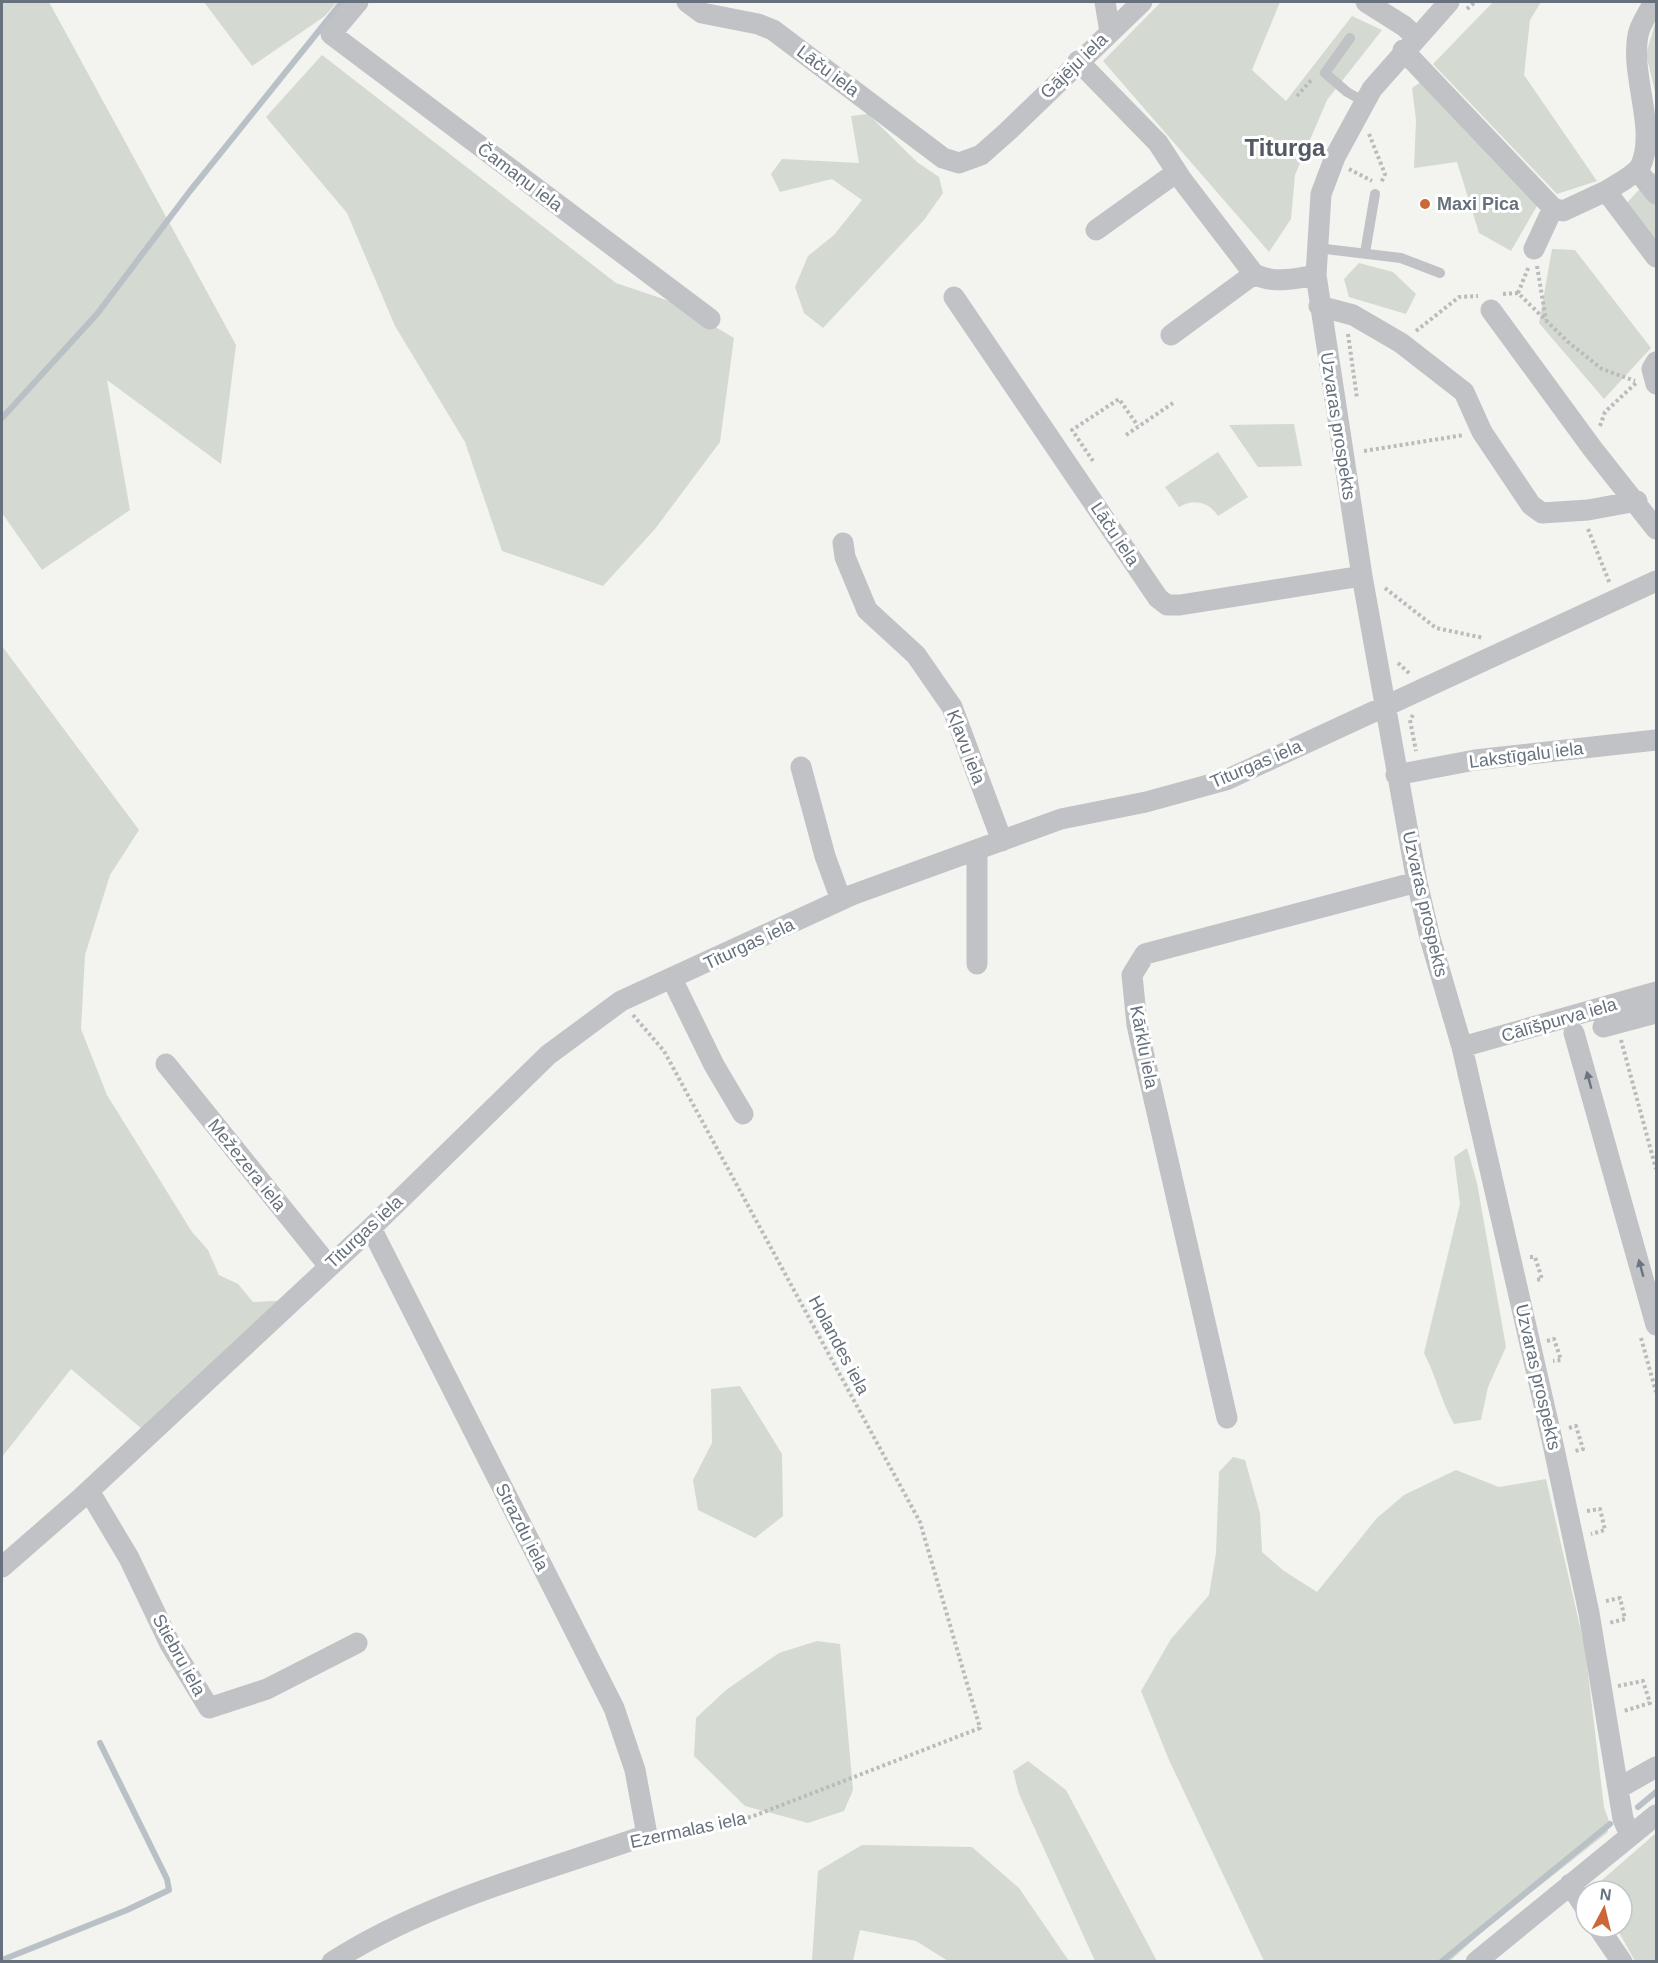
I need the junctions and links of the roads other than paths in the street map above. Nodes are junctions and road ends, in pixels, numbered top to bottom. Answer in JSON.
{"nodes":[{"id":1,"x":358,"y":2,"type":"edge"},
{"id":2,"x":687,"y":2,"type":"edge"},
{"id":3,"x":1105,"y":2,"type":"edge"},
{"id":4,"x":1142,"y":2,"type":"edge"},
{"id":5,"x":1366,"y":2,"type":"edge"},
{"id":6,"x":1654,"y":2,"type":"edge"},
{"id":7,"x":1454,"y":9,"type":"edge"},
{"id":8,"x":1110,"y":32,"type":"junction"},
{"id":9,"x":1350,"y":38,"type":"dead end"},
{"id":10,"x":1409,"y":44,"type":"junction"},
{"id":11,"x":1078,"y":61,"type":"junction"},
{"id":12,"x":1364,"y":101,"type":"junction"},
{"id":13,"x":959,"y":163,"type":"joint"},
{"id":14,"x":1636,"y":170,"type":"junction"},
{"id":15,"x":1177,"y":172,"type":"junction"},
{"id":16,"x":1606,"y":191,"type":"junction"},
{"id":17,"x":1375,"y":194,"type":"dead end"},
{"id":18,"x":1656,"y":194,"type":"edge"},
{"id":19,"x":1553,"y":208,"type":"junction"},
{"id":20,"x":1096,"y":230,"type":"dead end"},
{"id":21,"x":1317,"y":249,"type":"junction"},
{"id":22,"x":1533,"y":249,"type":"dead end"},
{"id":23,"x":1365,"y":253,"type":"junction"},
{"id":24,"x":1656,"y":257,"type":"edge"},
{"id":25,"x":1440,"y":273,"type":"dead end"},
{"id":26,"x":1254,"y":274,"type":"junction"},
{"id":27,"x":1316,"y":275,"type":"junction"},
{"id":28,"x":954,"y":297,"type":"dead end"},
{"id":29,"x":1330,"y":308,"type":"junction"},
{"id":30,"x":1491,"y":310,"type":"dead end"},
{"id":31,"x":710,"y":319,"type":"dead end"},
{"id":32,"x":1171,"y":335,"type":"dead end"},
{"id":33,"x":1656,"y":362,"type":"edge"},
{"id":34,"x":1647,"y":383,"type":"edge"},
{"id":35,"x":1637,"y":501,"type":"junction"},
{"id":36,"x":1656,"y":530,"type":"edge"},
{"id":37,"x":843,"y":543,"type":"dead end"},
{"id":38,"x":1373,"y":576,"type":"junction"},
{"id":39,"x":1656,"y":581,"type":"edge"},
{"id":40,"x":1386,"y":706,"type":"junction"},
{"id":41,"x":1656,"y":741,"type":"edge"},
{"id":42,"x":801,"y":767,"type":"dead end"},
{"id":43,"x":1396,"y":774,"type":"junction"},
{"id":44,"x":1002,"y":841,"type":"junction"},
{"id":45,"x":977,"y":850,"type":"junction"},
{"id":46,"x":1417,"y":882,"type":"junction"},
{"id":47,"x":841,"y":900,"type":"junction"},
{"id":48,"x":977,"y":964,"type":"dead end"},
{"id":49,"x":672,"y":979,"type":"junction"},
{"id":50,"x":1656,"y":992,"type":"edge"},
{"id":51,"x":1656,"y":1013,"type":"edge"},
{"id":52,"x":1611,"y":1030,"type":"road end"},
{"id":53,"x":1574,"y":1033,"type":"dead end"},
{"id":54,"x":1462,"y":1047,"type":"junction"},
{"id":55,"x":166,"y":1064,"type":"dead end"},
{"id":56,"x":743,"y":1114,"type":"dead end"},
{"id":57,"x":371,"y":1228,"type":"junction"},
{"id":58,"x":328,"y":1265,"type":"junction"},
{"id":59,"x":1656,"y":1325,"type":"edge"},
{"id":60,"x":1227,"y":1418,"type":"dead end"},
{"id":61,"x":89,"y":1491,"type":"junction"},
{"id":62,"x":2,"y":1567,"type":"edge"},
{"id":63,"x":357,"y":1643,"type":"dead end"},
{"id":64,"x":1656,"y":1767,"type":"edge"},
{"id":65,"x":1619,"y":1788,"type":"junction"},
{"id":66,"x":1656,"y":1815,"type":"edge"},
{"id":67,"x":1630,"y":1834,"type":"junction"},
{"id":68,"x":647,"y":1835,"type":"joint"},
{"id":69,"x":1570,"y":1884,"type":"junction"},
{"id":70,"x":1574,"y":1890,"type":"edge"},
{"id":71,"x":1606,"y":1939,"type":"edge"},
{"id":72,"x":332,"y":1962,"type":"edge"},
{"id":73,"x":1476,"y":1962,"type":"edge"},
{"id":74,"x":1622,"y":1962,"type":"edge"}],
"edges":[{"from":1,"to":31,"type":"street","name":"Čamaņu iela"},
{"from":2,"to":13,"type":"street","name":"Lāču iela"},
{"from":3,"to":8,"type":"street"},
{"from":4,"to":8,"type":"street","name":"Gājēju iela"},
{"from":5,"to":10,"type":"street"},
{"from":6,"to":14,"type":"street"},
{"from":7,"to":10,"type":"street","name":"Uzvaras prospekts"},
{"from":8,"to":11,"type":"street","name":"Gājēju iela"},
{"from":9,"to":12,"type":"lane"},
{"from":10,"to":12,"type":"street","name":"Uzvaras prospekts"},
{"from":10,"to":19,"type":"street"},
{"from":11,"to":13,"type":"street","name":"Gājēju iela"},
{"from":11,"to":15,"type":"street"},
{"from":12,"to":21,"type":"street","name":"Uzvaras prospekts"},
{"from":14,"to":16,"type":"street"},
{"from":14,"to":18,"type":"street"},
{"from":15,"to":20,"type":"street"},
{"from":15,"to":26,"type":"street"},
{"from":16,"to":19,"type":"street"},
{"from":16,"to":24,"type":"street"},
{"from":17,"to":23,"type":"lane"},
{"from":19,"to":22,"type":"street"},
{"from":21,"to":23,"type":"lane"},
{"from":21,"to":27,"type":"street","name":"Uzvaras prospekts"},
{"from":23,"to":25,"type":"lane"},
{"from":26,"to":27,"type":"street"},
{"from":26,"to":32,"type":"street"},
{"from":27,"to":29,"type":"street","name":"Uzvaras prospekts"},
{"from":28,"to":38,"type":"street","name":"Lāču iela"},
{"from":29,"to":35,"type":"street"},
{"from":29,"to":38,"type":"street","name":"Uzvaras prospekts"},
{"from":30,"to":35,"type":"street"},
{"from":33,"to":34,"type":"street"},
{"from":35,"to":36,"type":"street"},
{"from":37,"to":44,"type":"street","name":"Kļavu iela"},
{"from":38,"to":40,"type":"street","name":"Uzvaras prospekts"},
{"from":39,"to":40,"type":"street","name":"Titurgas iela"},
{"from":40,"to":43,"type":"street","name":"Uzvaras prospekts"},
{"from":40,"to":44,"type":"street","name":"Titurgas iela"},
{"from":41,"to":43,"type":"street","name":"Lakstīgalu iela"},
{"from":42,"to":47,"type":"street"},
{"from":43,"to":46,"type":"street","name":"Uzvaras prospekts"},
{"from":44,"to":45,"type":"street","name":"Titurgas iela"},
{"from":45,"to":47,"type":"street","name":"Titurgas iela"},
{"from":45,"to":48,"type":"street"},
{"from":46,"to":54,"type":"street","name":"Uzvaras prospekts"},
{"from":46,"to":60,"type":"street","name":"Kārklu iela"},
{"from":47,"to":49,"type":"street","name":"Titurgas iela"},
{"from":49,"to":56,"type":"street"},
{"from":49,"to":57,"type":"street","name":"Titurgas iela"},
{"from":50,"to":54,"type":"street","name":"Cālīšpurva iela"},
{"from":51,"to":52,"type":"street"},
{"from":59,"to":53,"type":"street","one_way":true},
{"from":54,"to":65,"type":"street","name":"Uzvaras prospekts"},
{"from":55,"to":58,"type":"street","name":"Mežezera iela"},
{"from":57,"to":58,"type":"street","name":"Titurgas iela"},
{"from":57,"to":68,"type":"street","name":"Strazdu iela"},
{"from":58,"to":61,"type":"street","name":"Titurgas iela"},
{"from":61,"to":62,"type":"street","name":"Titurgas iela"},
{"from":61,"to":63,"type":"street","name":"Stiebru iela"},
{"from":64,"to":65,"type":"street"},
{"from":65,"to":67,"type":"street","name":"Uzvaras prospekts"},
{"from":66,"to":67,"type":"street"},
{"from":67,"to":69,"type":"street"},
{"from":68,"to":72,"type":"street","name":"Ezermalas iela"},
{"from":69,"to":70,"type":"street"},
{"from":69,"to":73,"type":"street"},
{"from":71,"to":74,"type":"street"}]}
